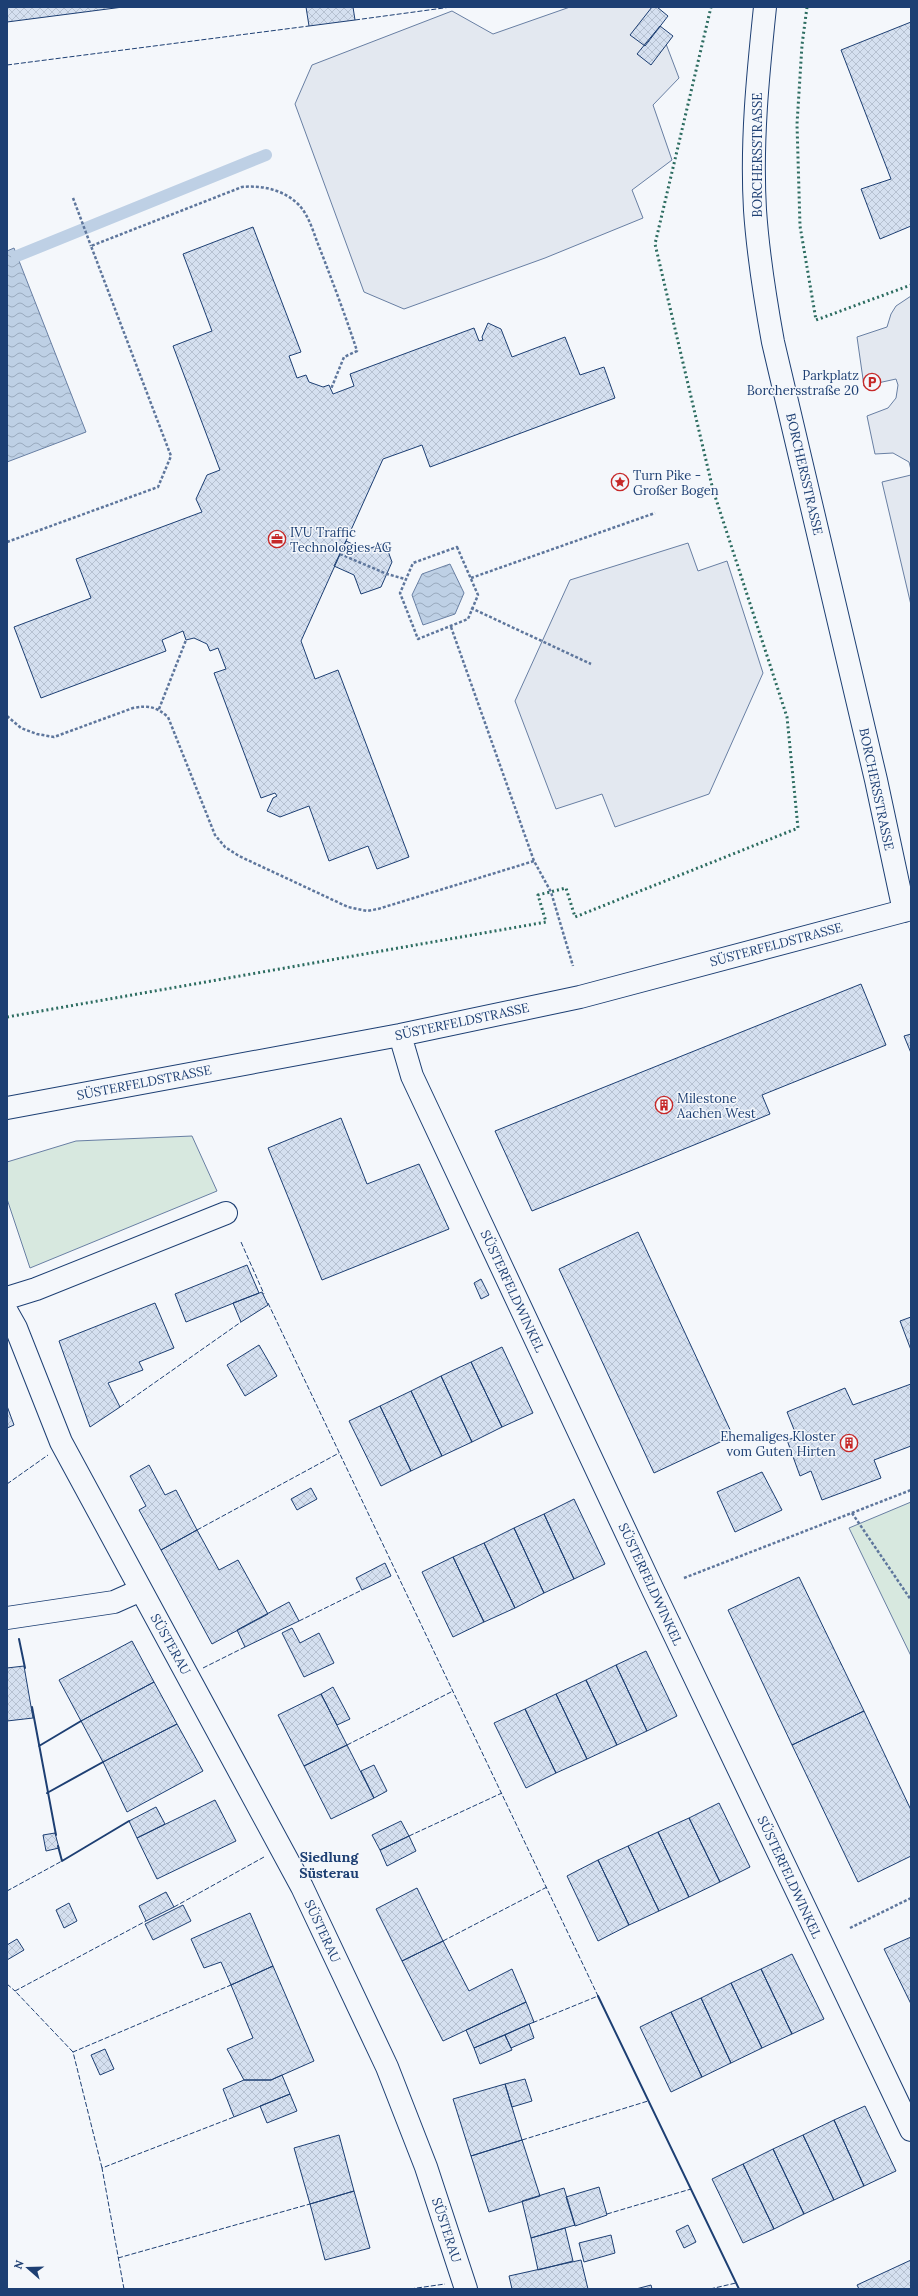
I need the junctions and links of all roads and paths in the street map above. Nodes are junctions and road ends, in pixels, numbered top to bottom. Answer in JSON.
{"nodes":[{"id":1,"x":764,"y":7,"type":"edge"},
{"id":2,"x":73,"y":198,"type":"dead end"},
{"id":3,"x":91,"y":246,"type":"junction"},
{"id":4,"x":331,"y":389,"type":"dead end"},
{"id":5,"x":655,"y":513,"type":"dead end"},
{"id":6,"x":7,"y":542,"type":"edge"},
{"id":7,"x":340,"y":554,"type":"dead end"},
{"id":8,"x":470,"y":578,"type":"junction"},
{"id":9,"x":405,"y":579,"type":"junction"},
{"id":10,"x":472,"y":608,"type":"junction"},
{"id":11,"x":451,"y":626,"type":"junction"},
{"id":12,"x":186,"y":640,"type":"dead end"},
{"id":13,"x":591,"y":664,"type":"dead end"},
{"id":14,"x":159,"y":709,"type":"junction"},
{"id":15,"x":7,"y":716,"type":"edge"},
{"id":16,"x":534,"y":861,"type":"junction"},
{"id":17,"x":908,"y":910,"type":"edge"},
{"id":18,"x":580,"y":997,"type":"junction"},
{"id":19,"x":400,"y":1034,"type":"junction"},
{"id":20,"x":7,"y":1108,"type":"edge"},
{"id":21,"x":226,"y":1212,"type":"dead end"},
{"id":22,"x":7,"y":1298,"type":"edge"},
{"id":23,"x":7,"y":1312,"type":"edge"},
{"id":24,"x":911,"y":1490,"type":"edge"},
{"id":25,"x":852,"y":1513,"type":"junction"},
{"id":26,"x":141,"y":1590,"type":"junction"},
{"id":27,"x":653,"y":1590,"type":"junction"},
{"id":28,"x":911,"y":1600,"type":"edge"},
{"id":29,"x":7,"y":1618,"type":"edge"},
{"id":30,"x":911,"y":1898,"type":"edge"},
{"id":31,"x":821,"y":1942,"type":"junction"},
{"id":32,"x":911,"y":2130,"type":"edge"},
{"id":33,"x":466,"y":2289,"type":"edge"}],
"edges":[{"from":1,"to":17,"type":"street","name":"BORCHERSSTRASSE"},
{"from":2,"to":3,"type":"path"},
{"from":3,"to":4,"type":"path"},
{"from":3,"to":6,"type":"path"},
{"from":5,"to":8,"type":"path"},
{"from":7,"to":9,"type":"path"},
{"from":8,"to":9,"type":"path"},
{"from":8,"to":10,"type":"path"},
{"from":9,"to":11,"type":"path"},
{"from":10,"to":11,"type":"path"},
{"from":10,"to":13,"type":"path"},
{"from":11,"to":16,"type":"path"},
{"from":12,"to":14,"type":"path"},
{"from":14,"to":15,"type":"path"},
{"from":14,"to":16,"type":"path"},
{"from":16,"to":18,"type":"path"},
{"from":17,"to":18,"type":"street","name":"SÜSTERFELDSTRASSE"},
{"from":18,"to":19,"type":"street","name":"SÜSTERFELDSTRASSE"},
{"from":19,"to":20,"type":"street","name":"SÜSTERFELDSTRASSE"},
{"from":19,"to":27,"type":"street","name":"SÜSTERFELDWINKEL"},
{"from":21,"to":22,"type":"street"},
{"from":23,"to":26,"type":"street","name":"SÜSTERAU"},
{"from":24,"to":25,"type":"path"},
{"from":25,"to":27,"type":"path"},
{"from":25,"to":28,"type":"path"},
{"from":26,"to":29,"type":"street"},
{"from":26,"to":33,"type":"street","name":"SÜSTERAU"},
{"from":27,"to":31,"type":"street","name":"SÜSTERFELDWINKEL"},
{"from":30,"to":31,"type":"path"},
{"from":31,"to":32,"type":"street","name":"SÜSTERFELDWINKEL"}]}
